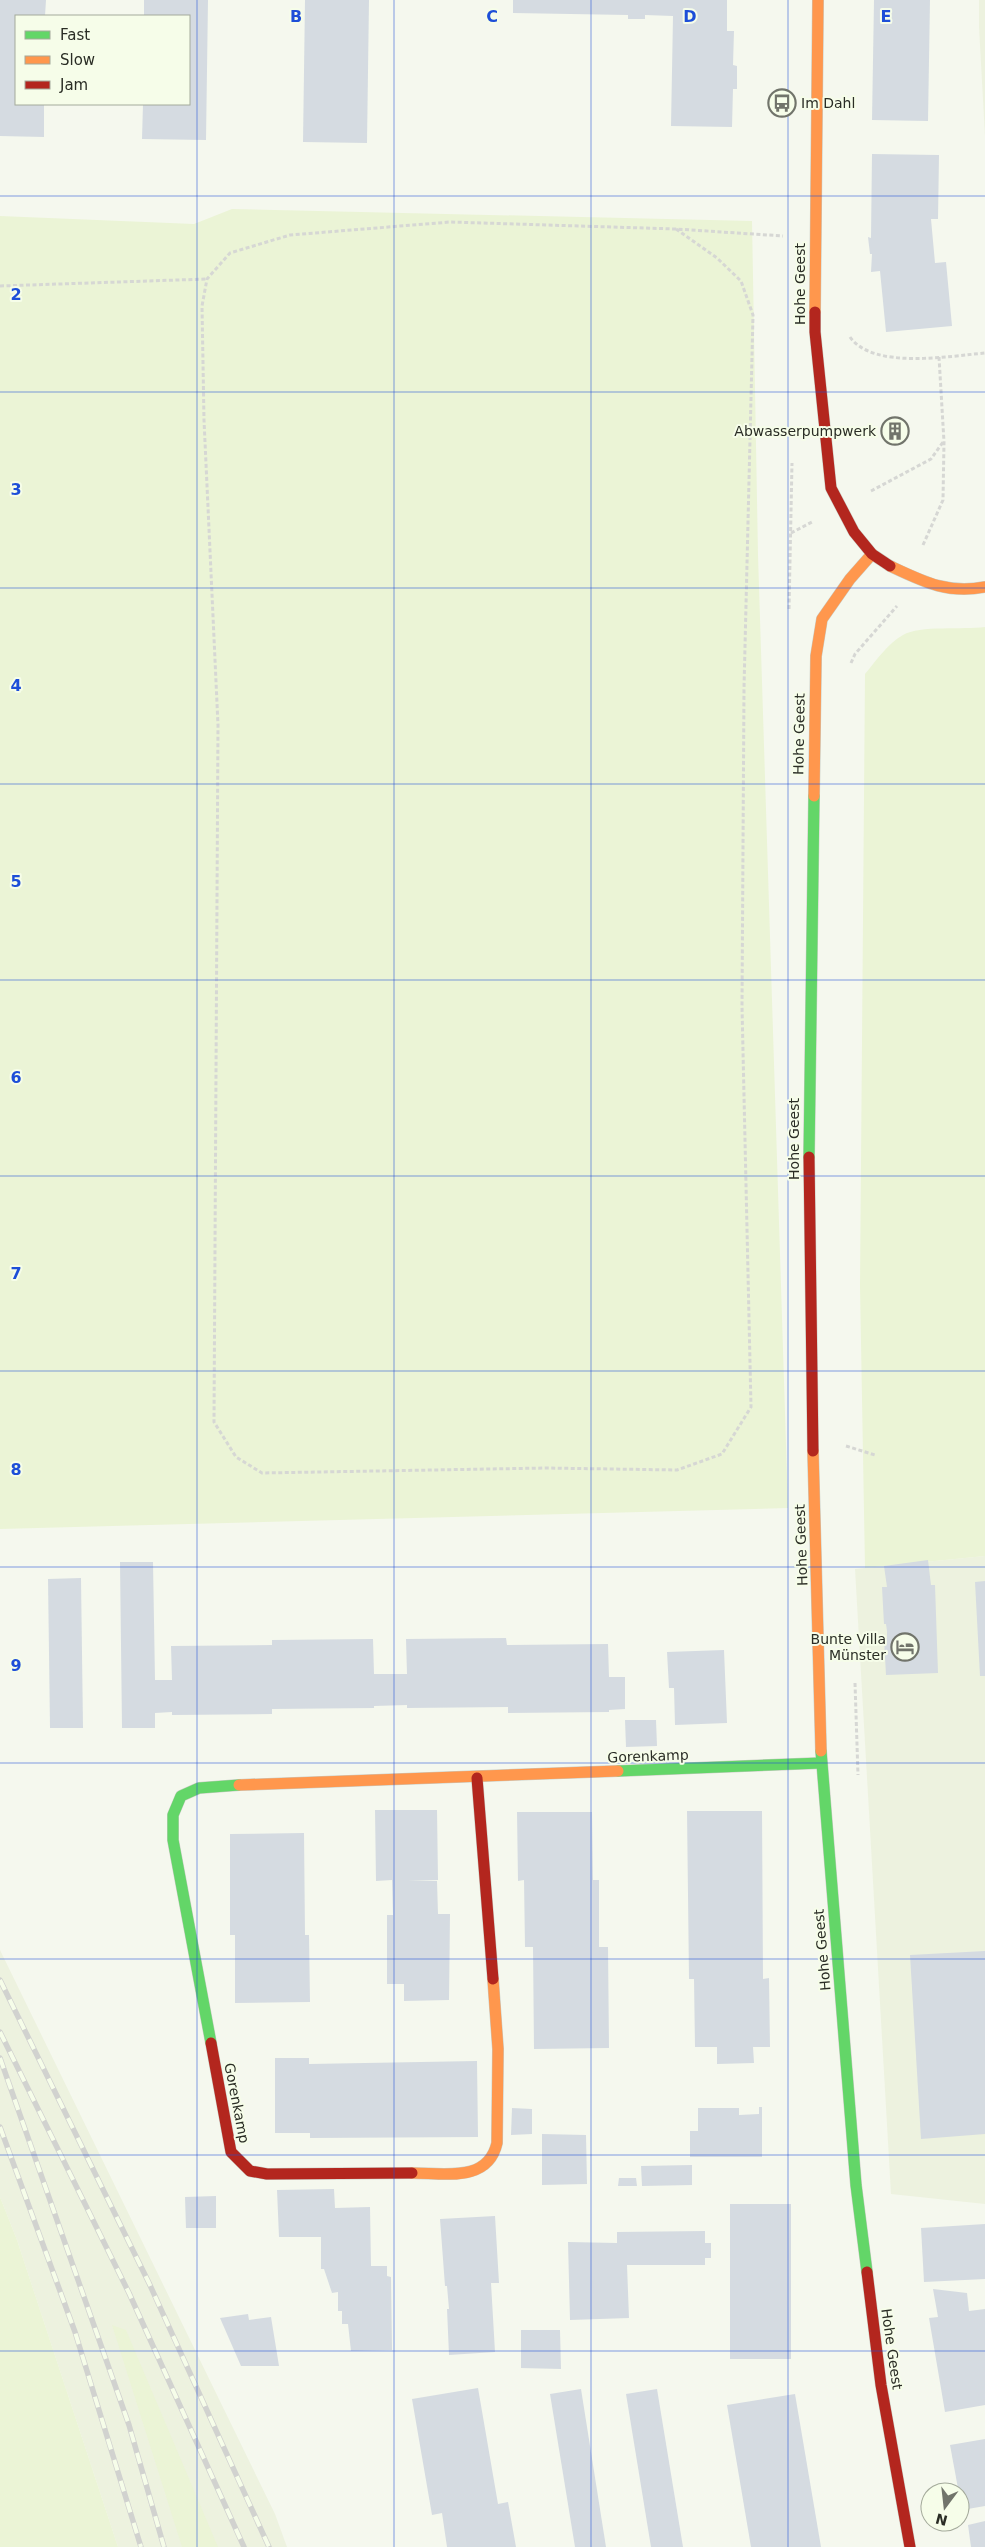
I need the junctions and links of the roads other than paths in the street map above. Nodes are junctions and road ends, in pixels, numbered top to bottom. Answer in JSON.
{"nodes":[{"id":1,"x":818,"y":0,"type":"edge"},
{"id":2,"x":872,"y":554,"type":"junction"},
{"id":3,"x":985,"y":587,"type":"edge"},
{"id":4,"x":821,"y":1763,"type":"junction"},
{"id":5,"x":477,"y":1778,"type":"junction"},
{"id":6,"x":910,"y":2547,"type":"edge"}],
"edges":[{"from":1,"to":2,"type":"street","name":"Hohe Geest"},
{"from":2,"to":3,"type":"street","name":"Hohe Geest"},
{"from":2,"to":4,"type":"street","name":"Hohe Geest"},
{"from":4,"to":5,"type":"street","name":"Gorenkamp"},
{"from":4,"to":6,"type":"street","name":"Hohe Geest"},
{"from":5,"to":5,"type":"street","name":"Gorenkamp"}]}
